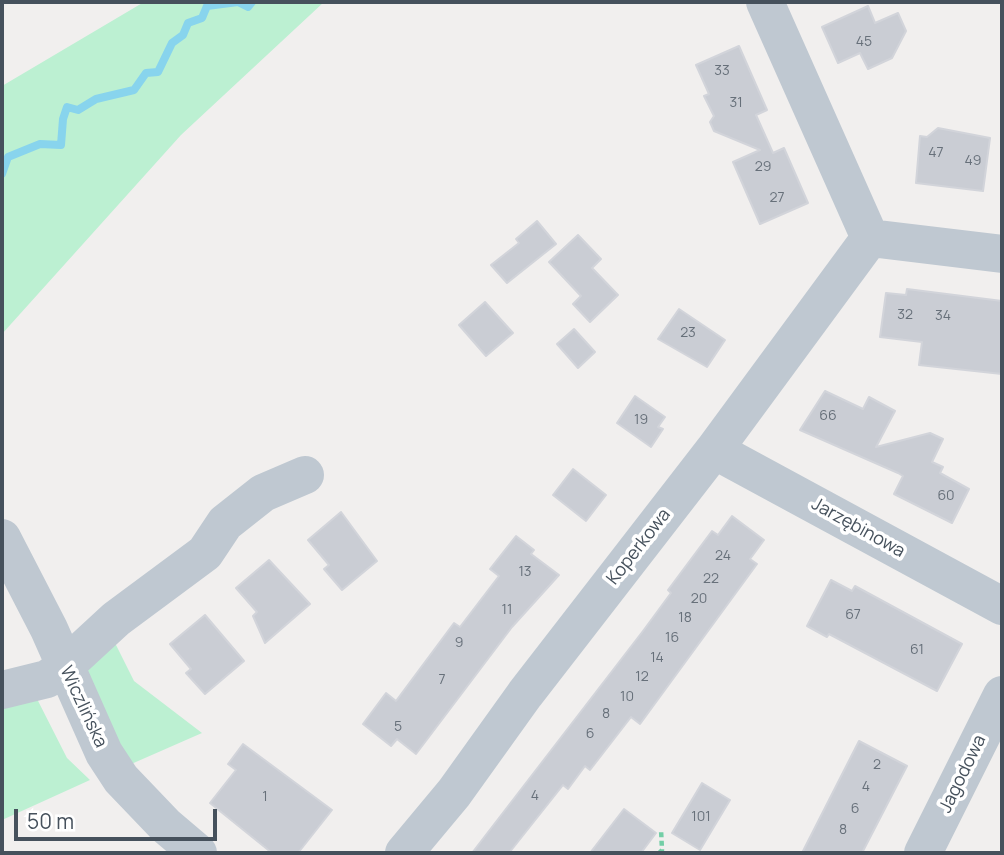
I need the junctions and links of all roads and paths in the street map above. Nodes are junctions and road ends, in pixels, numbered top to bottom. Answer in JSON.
{"nodes":[{"id":1,"x":765,"y":2,"type":"edge"},
{"id":2,"x":870,"y":238,"type":"junction"},
{"id":3,"x":1002,"y":254,"type":"edge"},
{"id":4,"x":714,"y":450,"type":"junction"},
{"id":5,"x":305,"y":475,"type":"dead end"},
{"id":6,"x":2,"y":538,"type":"edge"},
{"id":7,"x":1002,"y":606,"type":"edge"},
{"id":8,"x":64,"y":667,"type":"junction"},
{"id":9,"x":2,"y":690,"type":"edge"},
{"id":10,"x":1002,"y":695,"type":"edge"},
{"id":11,"x":661,"y":829,"type":"dead end"},
{"id":12,"x":198,"y":853,"type":"edge"},
{"id":13,"x":404,"y":853,"type":"edge"},
{"id":14,"x":659,"y":853,"type":"edge"},
{"id":15,"x":923,"y":853,"type":"edge"}],
"edges":[{"from":1,"to":2,"type":"street"},
{"from":2,"to":3,"type":"street"},
{"from":2,"to":4,"type":"street","name":"Koperkowa"},
{"from":4,"to":7,"type":"street","name":"Jarzębinowa"},
{"from":4,"to":13,"type":"street","name":"Koperkowa"},
{"from":5,"to":8,"type":"street"},
{"from":6,"to":8,"type":"street","name":"Wiczlińska"},
{"from":8,"to":9,"type":"street"},
{"from":8,"to":12,"type":"street","name":"Wiczlińska"},
{"from":10,"to":15,"type":"street","name":"Jagodowa"},
{"from":11,"to":14,"type":"path"}]}
